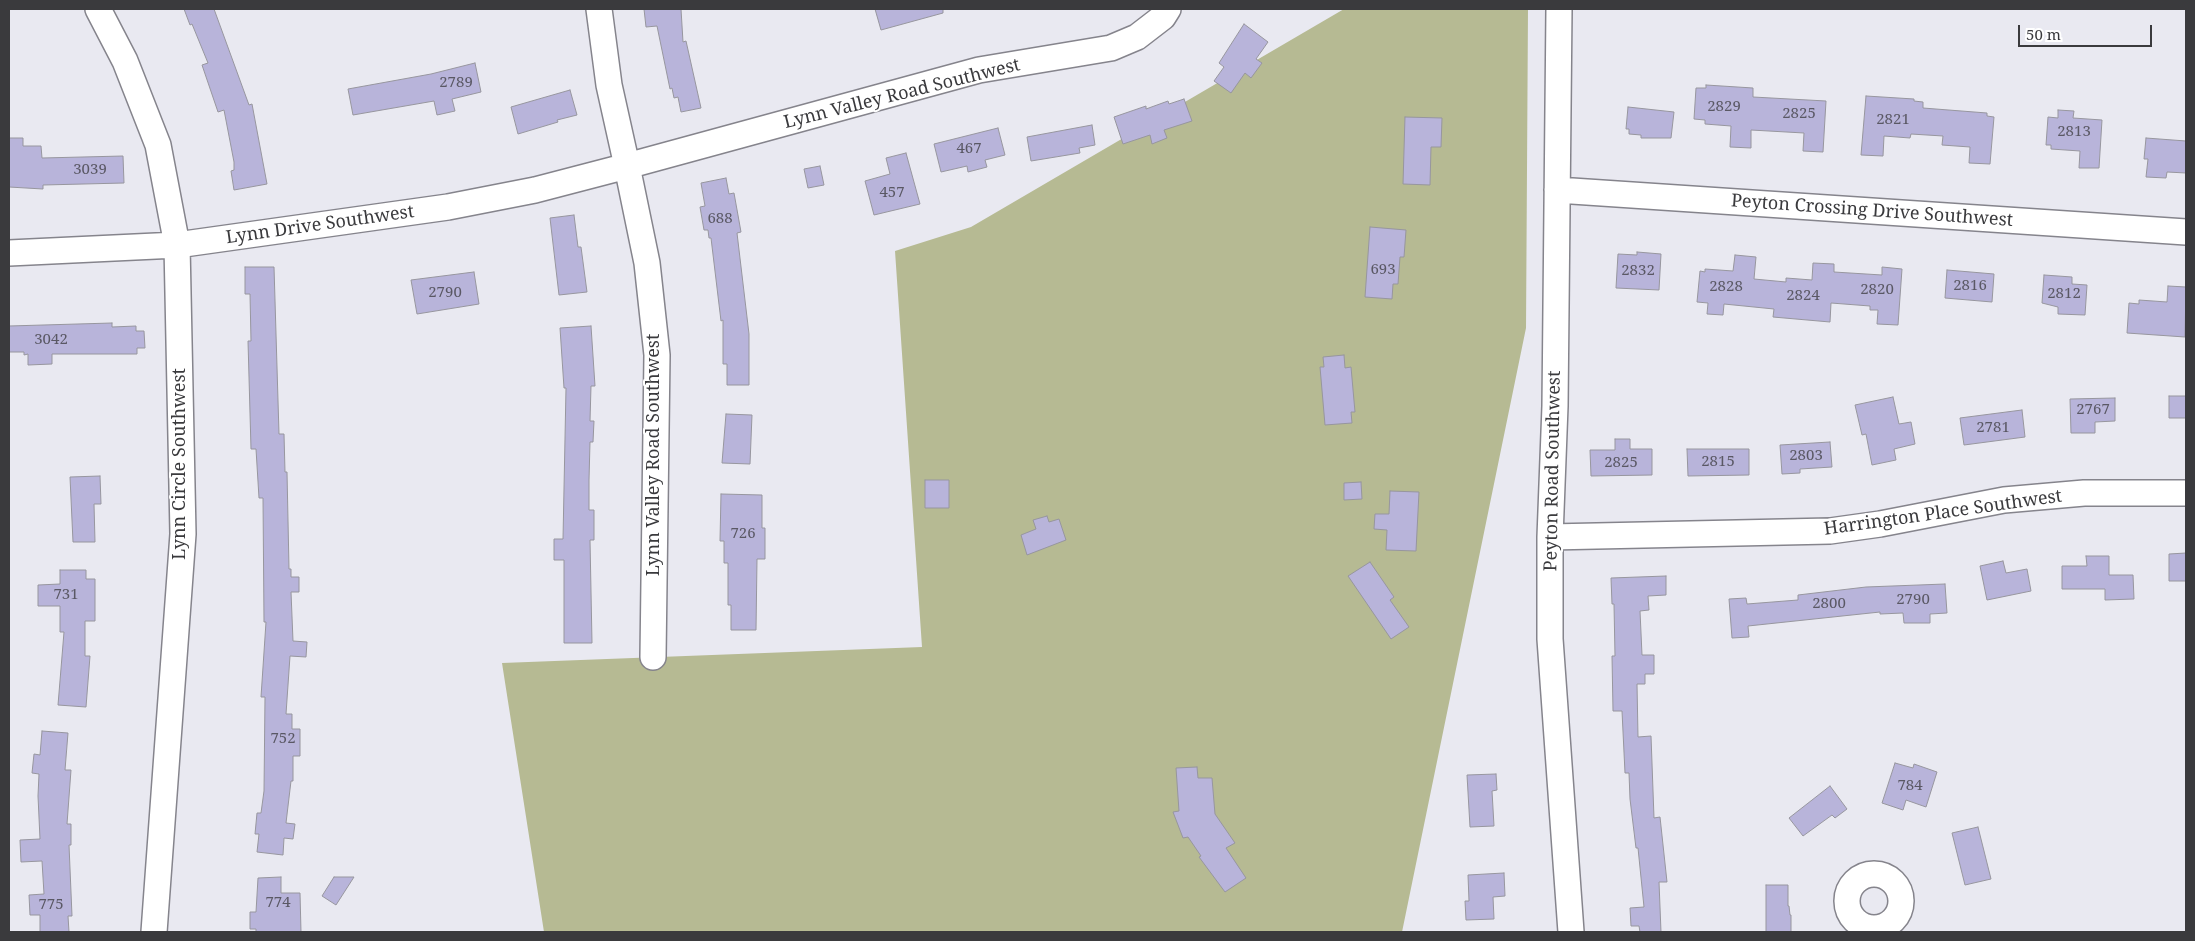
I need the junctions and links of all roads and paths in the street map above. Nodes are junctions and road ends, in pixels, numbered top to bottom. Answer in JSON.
{"nodes":[{"id":1,"x":98,"y":9,"type":"edge"},
{"id":2,"x":599,"y":9,"type":"edge"},
{"id":3,"x":1168,"y":9,"type":"edge"},
{"id":4,"x":1559,"y":9,"type":"edge"},
{"id":5,"x":627,"y":166,"type":"junction"},
{"id":6,"x":1557,"y":190,"type":"junction"},
{"id":7,"x":2186,"y":232,"type":"edge"},
{"id":8,"x":177,"y":245,"type":"junction"},
{"id":9,"x":9,"y":253,"type":"edge"},
{"id":10,"x":2186,"y":493,"type":"edge"},
{"id":11,"x":1550,"y":537,"type":"junction"},
{"id":12,"x":654,"y":657,"type":"dead end"},
{"id":13,"x":154,"y":932,"type":"edge"},
{"id":14,"x":1571,"y":932,"type":"edge"}],
"edges":[{"from":1,"to":8,"type":"street","name":"Lynn Circle Southwest"},
{"from":2,"to":5,"type":"street","name":"Lynn Valley Road Southwest"},
{"from":3,"to":5,"type":"street","name":"Lynn Valley Road Southwest"},
{"from":4,"to":6,"type":"street","name":"Peyton Road Southwest"},
{"from":5,"to":8,"type":"street","name":"Lynn Drive Southwest"},
{"from":5,"to":12,"type":"street","name":"Lynn Valley Road Southwest"},
{"from":6,"to":7,"type":"street","name":"Peyton Crossing Drive Southwest"},
{"from":6,"to":11,"type":"street","name":"Peyton Road Southwest"},
{"from":8,"to":9,"type":"street","name":"Lynn Drive Southwest"},
{"from":8,"to":13,"type":"street","name":"Lynn Circle Southwest"},
{"from":10,"to":11,"type":"street","name":"Harrington Place Southwest"},
{"from":11,"to":14,"type":"street","name":"Peyton Road Southwest"}]}
